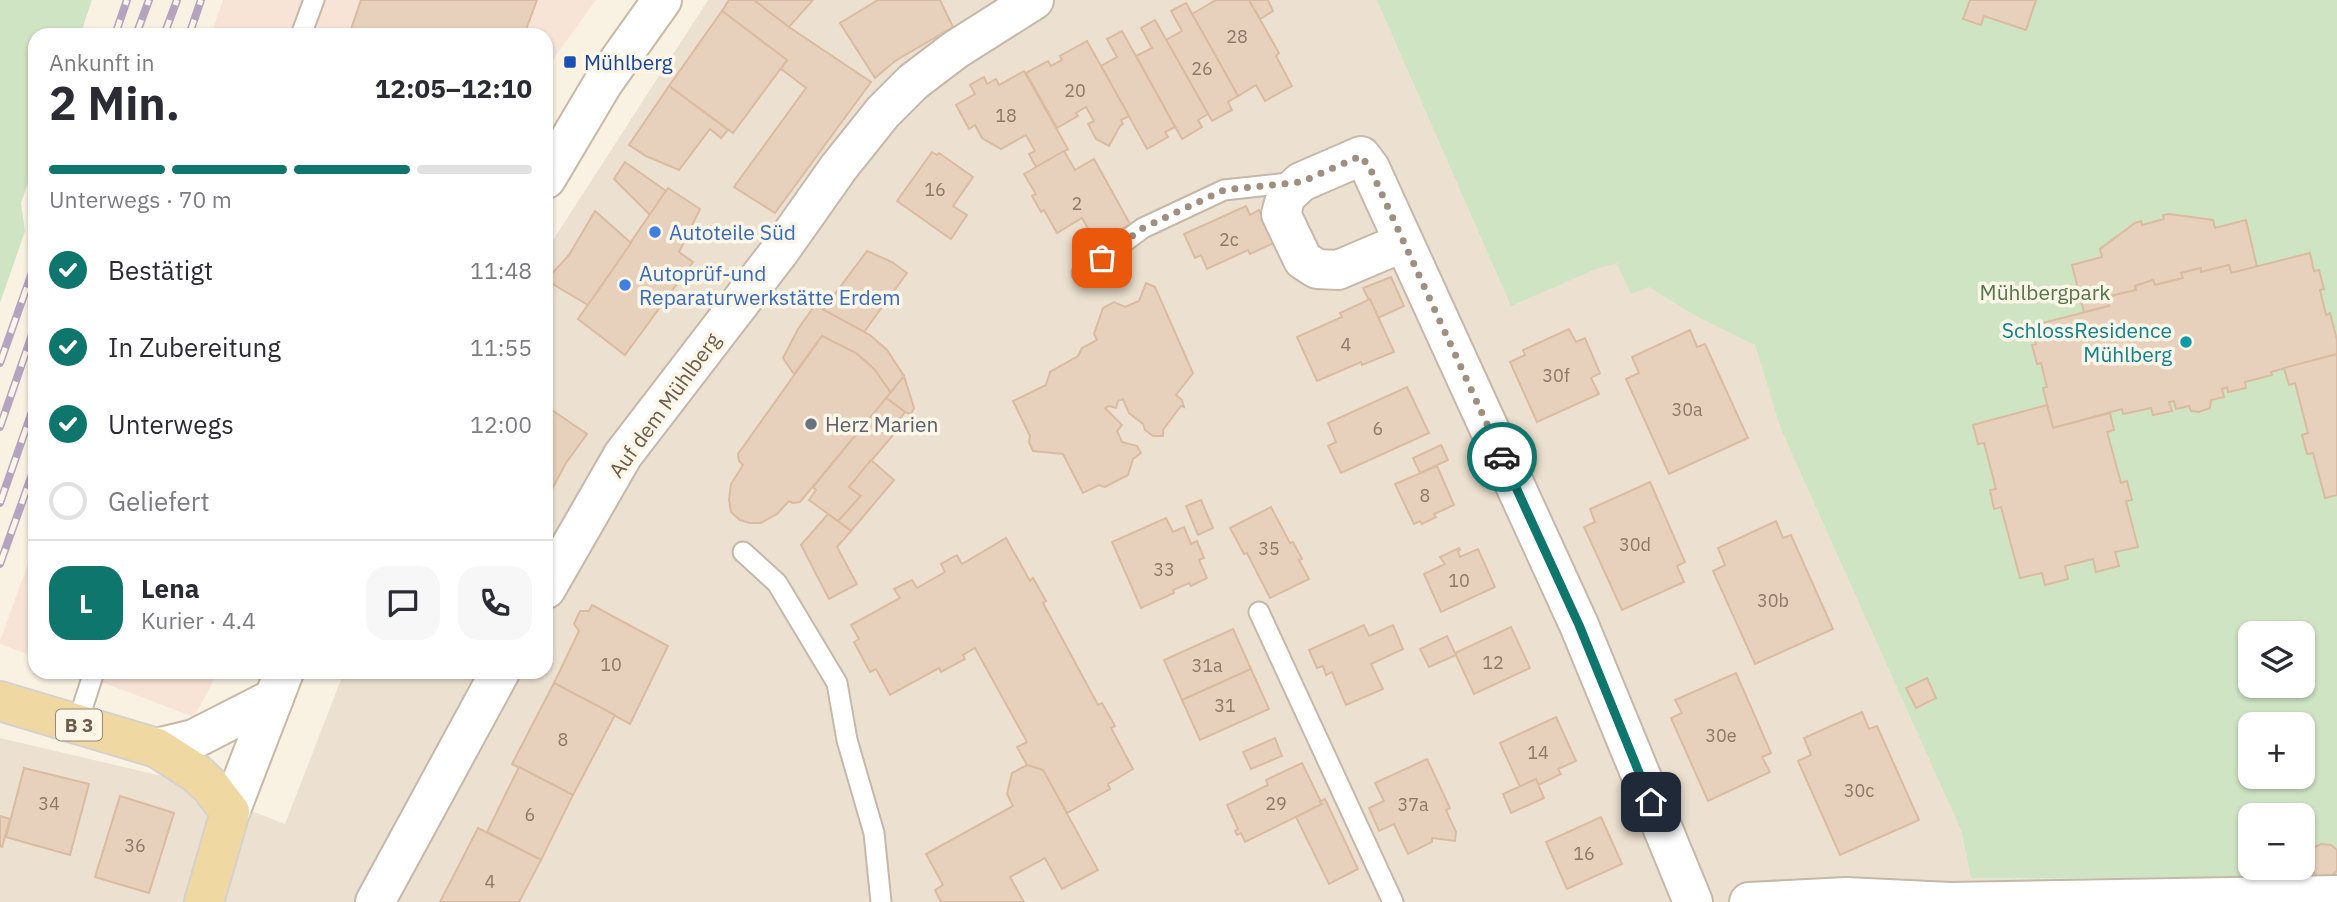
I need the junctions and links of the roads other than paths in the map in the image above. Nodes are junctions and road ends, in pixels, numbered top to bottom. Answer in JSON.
{"nodes":[{"id":1,"x":313,"y":0,"type":"edge"},
{"id":2,"x":662,"y":0,"type":"edge"},
{"id":3,"x":1034,"y":0,"type":"edge"},
{"id":4,"x":303,"y":28,"type":"edge"},
{"id":5,"x":553,"y":165,"type":"edge"},
{"id":6,"x":1301,"y":182,"type":"junction"},
{"id":7,"x":1404,"y":242,"type":"junction"},
{"id":8,"x":1082,"y":273,"type":"dead end"},
{"id":9,"x":743,"y":552,"type":"dead end"},
{"id":10,"x":553,"y":577,"type":"edge"},
{"id":11,"x":1259,"y":612,"type":"dead end"},
{"id":12,"x":92,"y":679,"type":"edge"},
{"id":13,"x":496,"y":679,"type":"edge"},
{"id":14,"x":279,"y":685,"type":"edge"},
{"id":15,"x":0,"y":701,"type":"edge"},
{"id":16,"x":77,"y":724,"type":"junction"},
{"id":17,"x":157,"y":748,"type":"junction"},
{"id":18,"x":230,"y":812,"type":"junction"},
{"id":19,"x":2337,"y":895,"type":"edge"},
{"id":20,"x":204,"y":902,"type":"edge"},
{"id":21,"x":375,"y":902,"type":"edge"},
{"id":22,"x":881,"y":902,"type":"edge"},
{"id":23,"x":1393,"y":902,"type":"edge"},
{"id":24,"x":1693,"y":902,"type":"edge"},
{"id":25,"x":1749,"y":902,"type":"edge"}],
"edges":[{"from":1,"to":4,"type":"lane"},
{"from":2,"to":5,"type":"street"},
{"from":3,"to":10,"type":"street","name":"Auf dem Mühlberg"},
{"from":6,"to":7,"type":"street"},
{"from":6,"to":7,"type":"street"},
{"from":6,"to":8,"type":"lane"},
{"from":7,"to":24,"type":"street"},
{"from":9,"to":22,"type":"lane"},
{"from":11,"to":23,"type":"lane"},
{"from":12,"to":16,"type":"lane"},
{"from":13,"to":21,"type":"street"},
{"from":14,"to":17,"type":"street"},
{"from":14,"to":18,"type":"street"},
{"from":15,"to":16,"type":"main road","number":"B 3"},
{"from":16,"to":17,"type":"main road","number":"B 3"},
{"from":17,"to":18,"type":"main road","number":"B 3"},
{"from":18,"to":20,"type":"main road"},
{"from":19,"to":25,"type":"street"}]}
